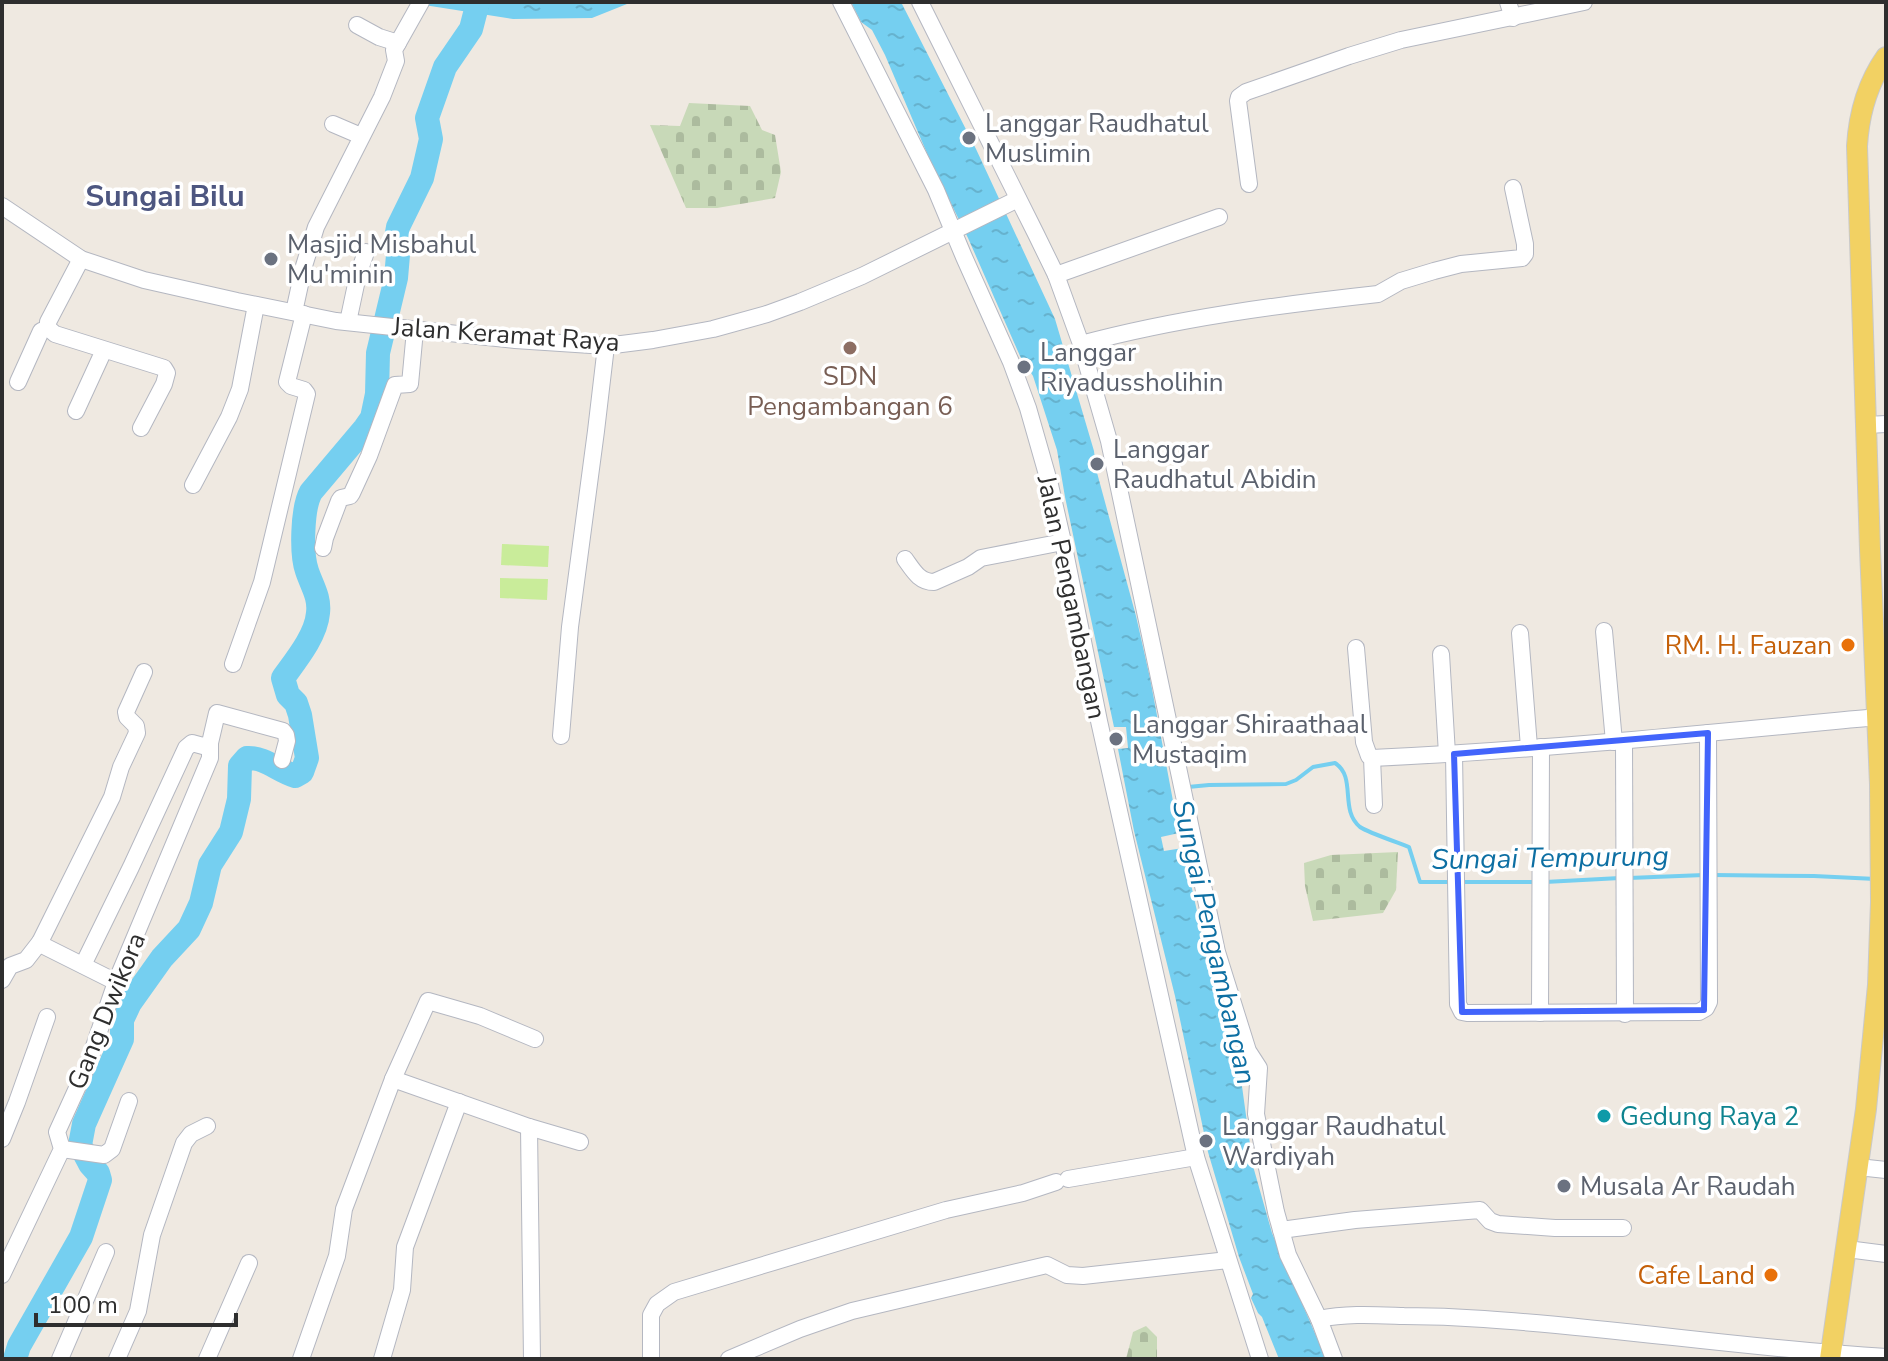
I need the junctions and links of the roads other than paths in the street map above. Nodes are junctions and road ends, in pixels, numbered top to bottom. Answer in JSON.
{"nodes":[{"id":1,"x":421,"y":2,"type":"edge"},
{"id":2,"x":841,"y":2,"type":"edge"},
{"id":3,"x":920,"y":2,"type":"edge"},
{"id":4,"x":1584,"y":2,"type":"edge"},
{"id":5,"x":1510,"y":10,"type":"edge"},
{"id":6,"x":357,"y":25,"type":"dead end"},
{"id":7,"x":398,"y":43,"type":"junction"},
{"id":8,"x":1886,"y":57,"type":"edge"},
{"id":9,"x":333,"y":124,"type":"dead end"},
{"id":10,"x":361,"y":136,"type":"junction"},
{"id":11,"x":1249,"y":184,"type":"dead end"},
{"id":12,"x":1513,"y":188,"type":"dead end"},
{"id":13,"x":1012,"y":202,"type":"junction"},
{"id":14,"x":2,"y":206,"type":"edge"},
{"id":15,"x":1219,"y":217,"type":"dead end"},
{"id":16,"x":955,"y":229,"type":"junction"},
{"id":17,"x":366,"y":252,"type":"dead end"},
{"id":18,"x":81,"y":259,"type":"junction"},
{"id":19,"x":1056,"y":275,"type":"junction"},
{"id":20,"x":256,"y":305,"type":"junction"},
{"id":21,"x":299,"y":313,"type":"junction"},
{"id":22,"x":348,"y":322,"type":"junction"},
{"id":23,"x":48,"y":328,"type":"junction"},
{"id":24,"x":415,"y":330,"type":"junction"},
{"id":25,"x":1081,"y":344,"type":"junction"},
{"id":26,"x":606,"y":346,"type":"junction"},
{"id":27,"x":104,"y":350,"type":"junction"},
{"id":28,"x":18,"y":382,"type":"dead end"},
{"id":29,"x":76,"y":411,"type":"dead end"},
{"id":30,"x":1876,"y":425,"type":"edge"},
{"id":31,"x":141,"y":428,"type":"dead end"},
{"id":32,"x":193,"y":485,"type":"dead end"},
{"id":33,"x":1063,"y":542,"type":"junction"},
{"id":34,"x":323,"y":548,"type":"dead end"},
{"id":35,"x":905,"y":559,"type":"dead end"},
{"id":36,"x":1879,"y":623,"type":"edge"},
{"id":37,"x":1604,"y":631,"type":"dead end"},
{"id":38,"x":1520,"y":633,"type":"dead end"},
{"id":39,"x":1356,"y":648,"type":"dead end"},
{"id":40,"x":1441,"y":654,"type":"dead end"},
{"id":41,"x":233,"y":664,"type":"dead end"},
{"id":42,"x":144,"y":672,"type":"dead end"},
{"id":43,"x":1877,"y":717,"type":"junction"},
{"id":44,"x":1708,"y":733,"type":"junction"},
{"id":45,"x":561,"y":736,"type":"dead end"},
{"id":46,"x":1619,"y":742,"type":"junction"},
{"id":47,"x":210,"y":743,"type":"junction"},
{"id":48,"x":1535,"y":747,"type":"junction"},
{"id":49,"x":1451,"y":754,"type":"junction"},
{"id":50,"x":1372,"y":758,"type":"junction"},
{"id":51,"x":282,"y":760,"type":"dead end"},
{"id":52,"x":1883,"y":784,"type":"edge"},
{"id":53,"x":1374,"y":805,"type":"dead end"},
{"id":54,"x":40,"y":942,"type":"junction"},
{"id":55,"x":83,"y":965,"type":"junction"},
{"id":56,"x":2,"y":980,"type":"edge"},
{"id":57,"x":116,"y":982,"type":"junction"},
{"id":58,"x":1540,"y":1013,"type":"junction"},
{"id":59,"x":1625,"y":1014,"type":"junction"},
{"id":60,"x":47,"y":1017,"type":"dead end"},
{"id":61,"x":535,"y":1039,"type":"dead end"},
{"id":62,"x":393,"y":1079,"type":"junction"},
{"id":63,"x":129,"y":1101,"type":"dead end"},
{"id":64,"x":459,"y":1102,"type":"junction"},
{"id":65,"x":207,"y":1126,"type":"dead end"},
{"id":66,"x":529,"y":1127,"type":"junction"},
{"id":67,"x":2,"y":1139,"type":"edge"},
{"id":68,"x":580,"y":1142,"type":"dead end"},
{"id":69,"x":66,"y":1150,"type":"junction"},
{"id":70,"x":1196,"y":1157,"type":"junction"},
{"id":71,"x":1858,"y":1167,"type":"junction"},
{"id":72,"x":1886,"y":1170,"type":"edge"},
{"id":73,"x":1623,"y":1228,"type":"dead end"},
{"id":74,"x":1281,"y":1230,"type":"junction"},
{"id":75,"x":1847,"y":1249,"type":"junction"},
{"id":76,"x":106,"y":1252,"type":"dead end"},
{"id":77,"x":1886,"y":1254,"type":"edge"},
{"id":78,"x":1228,"y":1260,"type":"junction"},
{"id":79,"x":249,"y":1263,"type":"dead end"},
{"id":80,"x":2,"y":1275,"type":"edge"},
{"id":81,"x":1319,"y":1319,"type":"junction"},
{"id":82,"x":1831,"y":1356,"type":"edge"},
{"id":83,"x":1886,"y":1357,"type":"edge"},
{"id":84,"x":60,"y":1359,"type":"edge"},
{"id":85,"x":117,"y":1359,"type":"edge"},
{"id":86,"x":207,"y":1359,"type":"edge"},
{"id":87,"x":301,"y":1359,"type":"edge"},
{"id":88,"x":382,"y":1359,"type":"edge"},
{"id":89,"x":532,"y":1359,"type":"edge"},
{"id":90,"x":651,"y":1359,"type":"edge"},
{"id":91,"x":729,"y":1359,"type":"edge"},
{"id":92,"x":1260,"y":1359,"type":"edge"},
{"id":93,"x":1334,"y":1359,"type":"edge"}],
"edges":[{"from":1,"to":7,"type":"street"},
{"from":2,"to":16,"type":"street","name":"Jalan Pengambangan"},
{"from":3,"to":13,"type":"street"},
{"from":4,"to":5,"type":"street"},
{"from":5,"to":11,"type":"street"},
{"from":6,"to":7,"type":"street"},
{"from":7,"to":10,"type":"street"},
{"from":8,"to":30,"type":"main road"},
{"from":9,"to":10,"type":"street"},
{"from":10,"to":21,"type":"street"},
{"from":12,"to":25,"type":"street"},
{"from":13,"to":16,"type":"street","name":"Jalan Keramat Raya"},
{"from":13,"to":19,"type":"street"},
{"from":14,"to":18,"type":"street","name":"Jalan Keramat Raya"},
{"from":15,"to":19,"type":"street"},
{"from":16,"to":26,"type":"street","name":"Jalan Keramat Raya"},
{"from":16,"to":33,"type":"street","name":"Jalan Pengambangan"},
{"from":17,"to":22,"type":"street"},
{"from":18,"to":20,"type":"street","name":"Jalan Keramat Raya"},
{"from":18,"to":23,"type":"street"},
{"from":19,"to":25,"type":"street"},
{"from":20,"to":21,"type":"street","name":"Jalan Keramat Raya"},
{"from":20,"to":32,"type":"street"},
{"from":21,"to":22,"type":"street","name":"Jalan Keramat Raya"},
{"from":21,"to":41,"type":"street"},
{"from":22,"to":24,"type":"street","name":"Jalan Keramat Raya"},
{"from":23,"to":27,"type":"street"},
{"from":23,"to":28,"type":"street"},
{"from":24,"to":26,"type":"street","name":"Jalan Keramat Raya"},
{"from":24,"to":34,"type":"street"},
{"from":25,"to":74,"type":"street"},
{"from":26,"to":45,"type":"street"},
{"from":27,"to":29,"type":"street"},
{"from":27,"to":31,"type":"street"},
{"from":30,"to":36,"type":"main road"},
{"from":33,"to":35,"type":"street"},
{"from":33,"to":70,"type":"street","name":"Jalan Pengambangan"},
{"from":36,"to":43,"type":"main road"},
{"from":37,"to":46,"type":"street"},
{"from":38,"to":48,"type":"street"},
{"from":39,"to":50,"type":"street"},
{"from":40,"to":49,"type":"street"},
{"from":42,"to":54,"type":"street"},
{"from":43,"to":44,"type":"street"},
{"from":43,"to":52,"type":"main road"},
{"from":44,"to":46,"type":"street"},
{"from":44,"to":59,"type":"street"},
{"from":46,"to":48,"type":"street"},
{"from":46,"to":59,"type":"street"},
{"from":47,"to":51,"type":"street","name":"Gang Dwikora"},
{"from":47,"to":55,"type":"street"},
{"from":47,"to":57,"type":"street","name":"Gang Dwikora"},
{"from":48,"to":49,"type":"street"},
{"from":48,"to":58,"type":"street"},
{"from":49,"to":50,"type":"street"},
{"from":49,"to":58,"type":"street"},
{"from":50,"to":53,"type":"street"},
{"from":52,"to":71,"type":"main road"},
{"from":54,"to":55,"type":"street"},
{"from":54,"to":56,"type":"street"},
{"from":55,"to":57,"type":"street"},
{"from":57,"to":69,"type":"street","name":"Gang Dwikora"},
{"from":58,"to":59,"type":"street"},
{"from":60,"to":67,"type":"street"},
{"from":61,"to":62,"type":"street"},
{"from":62,"to":64,"type":"street"},
{"from":62,"to":87,"type":"street"},
{"from":63,"to":69,"type":"street"},
{"from":64,"to":66,"type":"street"},
{"from":64,"to":88,"type":"street"},
{"from":65,"to":85,"type":"street"},
{"from":66,"to":68,"type":"street"},
{"from":66,"to":89,"type":"street"},
{"from":69,"to":80,"type":"street","name":"Gang Dwikora"},
{"from":70,"to":78,"type":"street","name":"Jalan Pengambangan"},
{"from":70,"to":90,"type":"street"},
{"from":71,"to":72,"type":"street"},
{"from":71,"to":75,"type":"main road"},
{"from":73,"to":74,"type":"street"},
{"from":74,"to":81,"type":"street"},
{"from":75,"to":77,"type":"street"},
{"from":75,"to":82,"type":"main road"},
{"from":76,"to":84,"type":"street"},
{"from":78,"to":91,"type":"street"},
{"from":78,"to":92,"type":"street","name":"Jalan Pengambangan"},
{"from":79,"to":86,"type":"street"},
{"from":81,"to":82,"type":"street"},
{"from":81,"to":93,"type":"street"},
{"from":82,"to":83,"type":"street"}]}
